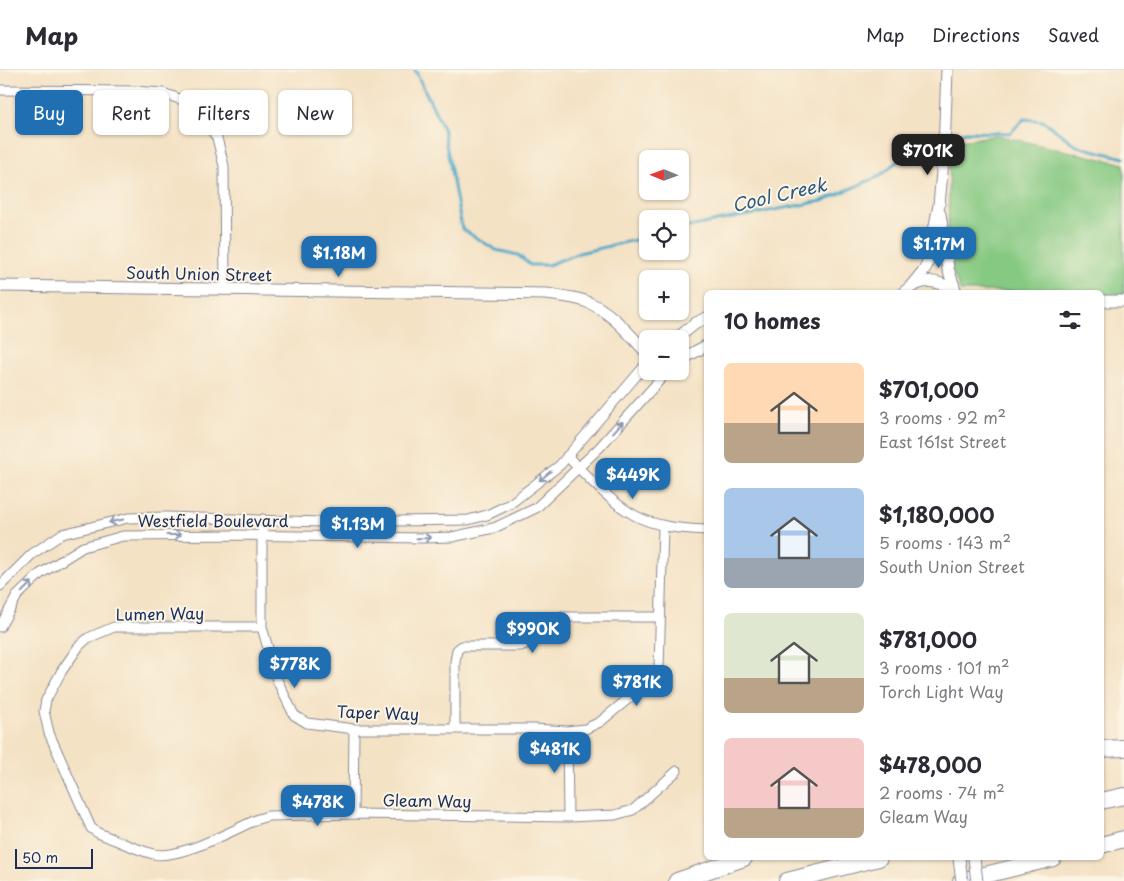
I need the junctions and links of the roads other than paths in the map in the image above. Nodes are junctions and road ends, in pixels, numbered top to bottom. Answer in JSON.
{"nodes":[{"id":1,"x":947,"y":70,"type":"edge"},
{"id":2,"x":0,"y":90,"type":"edge"},
{"id":3,"x":939,"y":205,"type":"junction"},
{"id":4,"x":0,"y":286,"type":"edge"},
{"id":5,"x":225,"y":290,"type":"junction"},
{"id":6,"x":907,"y":290,"type":"edge"},
{"id":7,"x":953,"y":290,"type":"edge"},
{"id":8,"x":955,"y":290,"type":"edge"},
{"id":9,"x":1104,"y":301,"type":"edge"},
{"id":10,"x":1124,"y":301,"type":"edge"},
{"id":11,"x":704,"y":319,"type":"edge"},
{"id":12,"x":687,"y":330,"type":"edge"},
{"id":13,"x":639,"y":345,"type":"edge"},
{"id":14,"x":704,"y":347,"type":"edge"},
{"id":15,"x":689,"y":355,"type":"edge"},
{"id":16,"x":639,"y":372,"type":"edge"},
{"id":17,"x":659,"y":380,"type":"edge"},
{"id":18,"x":567,"y":456,"type":"junction"},
{"id":19,"x":578,"y":468,"type":"junction"},
{"id":20,"x":264,"y":519,"type":"junction"},
{"id":21,"x":663,"y":526,"type":"junction"},
{"id":22,"x":704,"y":530,"type":"edge"},
{"id":23,"x":262,"y":536,"type":"junction"},
{"id":24,"x":0,"y":586,"type":"edge"},
{"id":25,"x":660,"y":617,"type":"junction"},
{"id":26,"x":0,"y":627,"type":"edge"},
{"id":27,"x":262,"y":627,"type":"junction"},
{"id":28,"x":44,"y":711,"type":"joint"},
{"id":29,"x":354,"y":729,"type":"junction"},
{"id":30,"x":455,"y":729,"type":"junction"},
{"id":31,"x":567,"y":731,"type":"junction"},
{"id":32,"x":1124,"y":748,"type":"edge"},
{"id":33,"x":1104,"y":749,"type":"edge"},
{"id":34,"x":677,"y":771,"type":"dead end"},
{"id":35,"x":1124,"y":796,"type":"edge"},
{"id":36,"x":1104,"y":800,"type":"edge"},
{"id":37,"x":353,"y":814,"type":"junction"},
{"id":38,"x":568,"y":817,"type":"junction"},
{"id":39,"x":1124,"y":839,"type":"edge"},
{"id":40,"x":1104,"y":844,"type":"edge"},
{"id":41,"x":738,"y":860,"type":"edge"},
{"id":42,"x":871,"y":860,"type":"edge"},
{"id":43,"x":959,"y":860,"type":"edge"},
{"id":44,"x":974,"y":860,"type":"edge"},
{"id":45,"x":1045,"y":860,"type":"edge"},
{"id":46,"x":677,"y":881,"type":"edge"},
{"id":47,"x":787,"y":881,"type":"edge"},
{"id":48,"x":962,"y":881,"type":"edge"},
{"id":49,"x":977,"y":881,"type":"edge"}],
"edges":[{"from":1,"to":3,"type":"street"},
{"from":2,"to":5,"type":"street"},
{"from":3,"to":6,"type":"street"},
{"from":3,"to":8,"type":"street"},
{"from":4,"to":5,"type":"street","name":"South Union Street"},
{"from":5,"to":13,"type":"street","name":"South Union Street"},
{"from":6,"to":7,"type":"street"},
{"from":9,"to":10,"type":"street"},
{"from":11,"to":12,"type":"street"},
{"from":14,"to":15,"type":"street"},
{"from":16,"to":18,"type":"street","name":"Westfield Boulevard"},
{"from":19,"to":17,"type":"street","name":"Westfield Boulevard","one_way":true},
{"from":18,"to":19,"type":"street"},
{"from":18,"to":20,"type":"street","name":"Westfield Boulevard","one_way":true},
{"from":19,"to":21,"type":"street"},
{"from":23,"to":19,"type":"street","name":"Westfield Boulevard","one_way":true},
{"from":20,"to":23,"type":"street","name":"Taper Way"},
{"from":20,"to":24,"type":"street","name":"Westfield Boulevard","one_way":true},
{"from":21,"to":22,"type":"street"},
{"from":21,"to":25,"type":"street","name":"Taper Way"},
{"from":26,"to":23,"type":"street","name":"Westfield Boulevard","one_way":true},
{"from":23,"to":27,"type":"street","name":"Taper Way"},
{"from":25,"to":30,"type":"street"},
{"from":25,"to":31,"type":"street","name":"Taper Way"},
{"from":27,"to":28,"type":"street","name":"Lumen Way"},
{"from":27,"to":29,"type":"street","name":"Taper Way"},
{"from":28,"to":37,"type":"street","name":"Gleam Way"},
{"from":29,"to":30,"type":"street","name":"Taper Way"},
{"from":29,"to":37,"type":"street"},
{"from":30,"to":31,"type":"street","name":"Taper Way"},
{"from":31,"to":38,"type":"street"},
{"from":32,"to":33,"type":"highway"},
{"from":34,"to":38,"type":"street","name":"Gleam Way"},
{"from":35,"to":36,"type":"highway"},
{"from":37,"to":38,"type":"street","name":"Gleam Way"},
{"from":39,"to":40,"type":"highway"},
{"from":41,"to":46,"type":"highway"},
{"from":42,"to":47,"type":"highway"},
{"from":43,"to":48,"type":"street","bridge":true},
{"from":44,"to":49,"type":"street","bridge":true},
{"from":45,"to":48,"type":"highway"}]}
